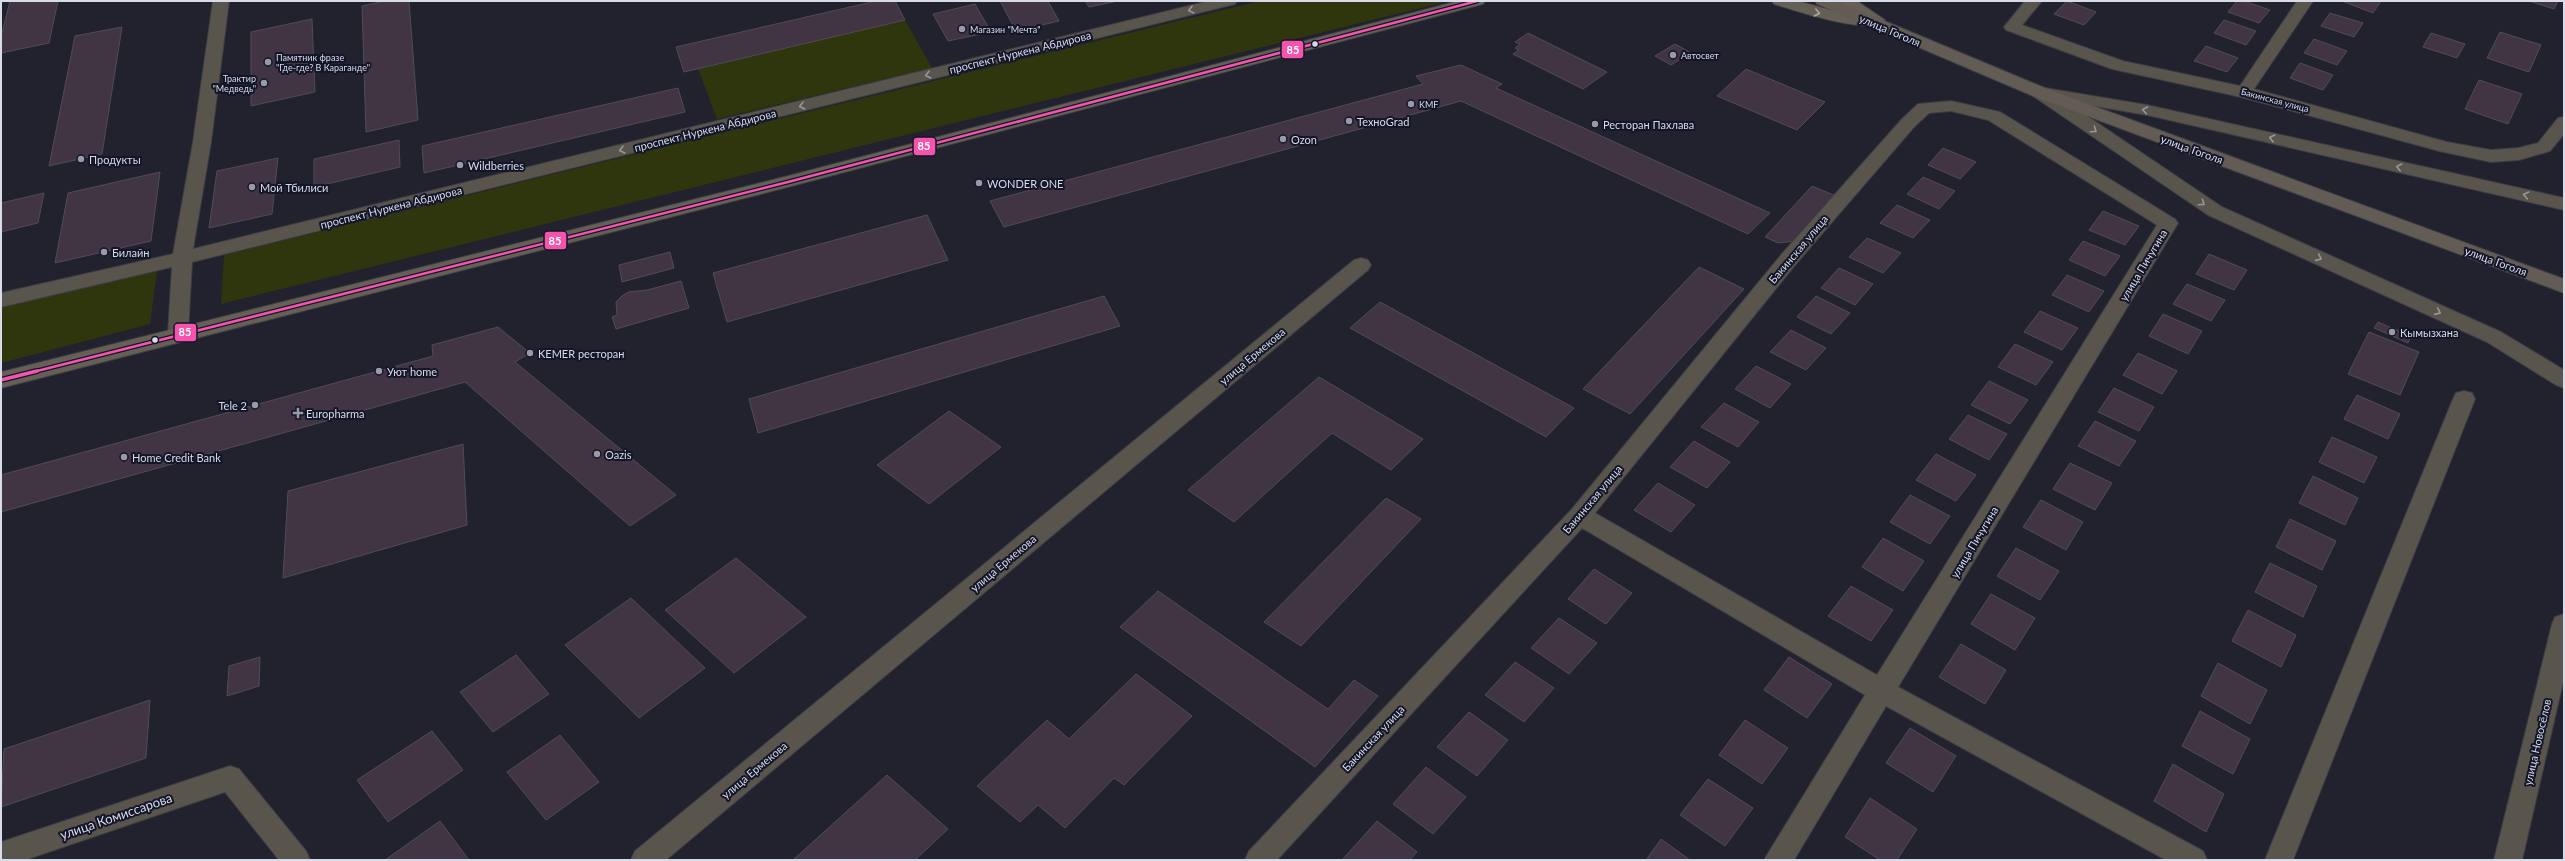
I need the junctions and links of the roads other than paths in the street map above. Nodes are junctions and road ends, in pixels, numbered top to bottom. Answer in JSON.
{"nodes":[{"id":1,"x":221,"y":1,"type":"edge"},
{"id":2,"x":1228,"y":1,"type":"edge"},
{"id":3,"x":1476,"y":1,"type":"edge"},
{"id":4,"x":1780,"y":1,"type":"edge"},
{"id":5,"x":1823,"y":1,"type":"edge"},
{"id":6,"x":1846,"y":1,"type":"edge"},
{"id":7,"x":2034,"y":1,"type":"edge"},
{"id":8,"x":2305,"y":1,"type":"edge"},
{"id":9,"x":1460,"y":4,"type":"edge"},
{"id":10,"x":1868,"y":20,"type":"junction"},
{"id":11,"x":1897,"y":32,"type":"junction"},
{"id":12,"x":2039,"y":92,"type":"junction"},
{"id":13,"x":2244,"y":92,"type":"junction"},
{"id":14,"x":2564,"y":122,"type":"edge"},
{"id":15,"x":2564,"y":204,"type":"edge"},
{"id":16,"x":2168,"y":223,"type":"joint"},
{"id":17,"x":182,"y":258,"type":"junction"},
{"id":18,"x":1360,"y":265,"type":"dead end"},
{"id":19,"x":2564,"y":286,"type":"edge"},
{"id":20,"x":1,"y":300,"type":"edge"},
{"id":21,"x":178,"y":333,"type":"junction"},
{"id":22,"x":1,"y":380,"type":"edge"},
{"id":23,"x":2564,"y":380,"type":"edge"},
{"id":24,"x":2464,"y":399,"type":"dead end"},
{"id":25,"x":1580,"y":515,"type":"junction"},
{"id":26,"x":2564,"y":624,"type":"edge"},
{"id":27,"x":1883,"y":692,"type":"junction"},
{"id":28,"x":1,"y":855,"type":"edge"},
{"id":29,"x":296,"y":860,"type":"edge"},
{"id":30,"x":645,"y":860,"type":"edge"},
{"id":31,"x":1259,"y":860,"type":"edge"},
{"id":32,"x":1778,"y":860,"type":"edge"},
{"id":33,"x":2193,"y":860,"type":"edge"},
{"id":34,"x":2279,"y":860,"type":"edge"},
{"id":35,"x":2508,"y":860,"type":"edge"}],
"edges":[{"from":1,"to":17,"type":"street"},
{"from":2,"to":17,"type":"street","name":"проспект Нуркена Абдирова","one_way":true},
{"from":3,"to":9,"type":"main road"},
{"from":4,"to":10,"type":"main road","one_way":true},
{"from":5,"to":10,"type":"highway","name":"улица Гоголя"},
{"from":6,"to":11,"type":"main road"},
{"from":7,"to":13,"type":"street","name":"Бакинская улица"},
{"from":8,"to":13,"type":"street"},
{"from":9,"to":21,"type":"main road"},
{"from":10,"to":11,"type":"highway","name":"улица Гоголя"},
{"from":11,"to":12,"type":"highway","name":"улица Гоголя"},
{"from":15,"to":12,"type":"street","one_way":true},
{"from":12,"to":19,"type":"highway","name":"улица Гоголя"},
{"from":12,"to":23,"type":"street","one_way":true},
{"from":13,"to":14,"type":"street","name":"Бакинская улица"},
{"from":16,"to":25,"type":"street","name":"Бакинская улица"},
{"from":16,"to":27,"type":"street","name":"улица Пичугина"},
{"from":17,"to":20,"type":"street","name":"проспект Нуркена Абдирова"},
{"from":17,"to":21,"type":"street"},
{"from":18,"to":30,"type":"street","name":"улица Ермекова"},
{"from":21,"to":22,"type":"main road"},
{"from":24,"to":34,"type":"street"},
{"from":25,"to":27,"type":"street"},
{"from":25,"to":31,"type":"street","name":"Бакинская улица"},
{"from":26,"to":35,"type":"street","name":"улица Новосёлов"},
{"from":27,"to":32,"type":"street","name":"улица Пичугина"},
{"from":27,"to":33,"type":"street"},
{"from":28,"to":29,"type":"street","name":"улица Комиссарова"}]}
